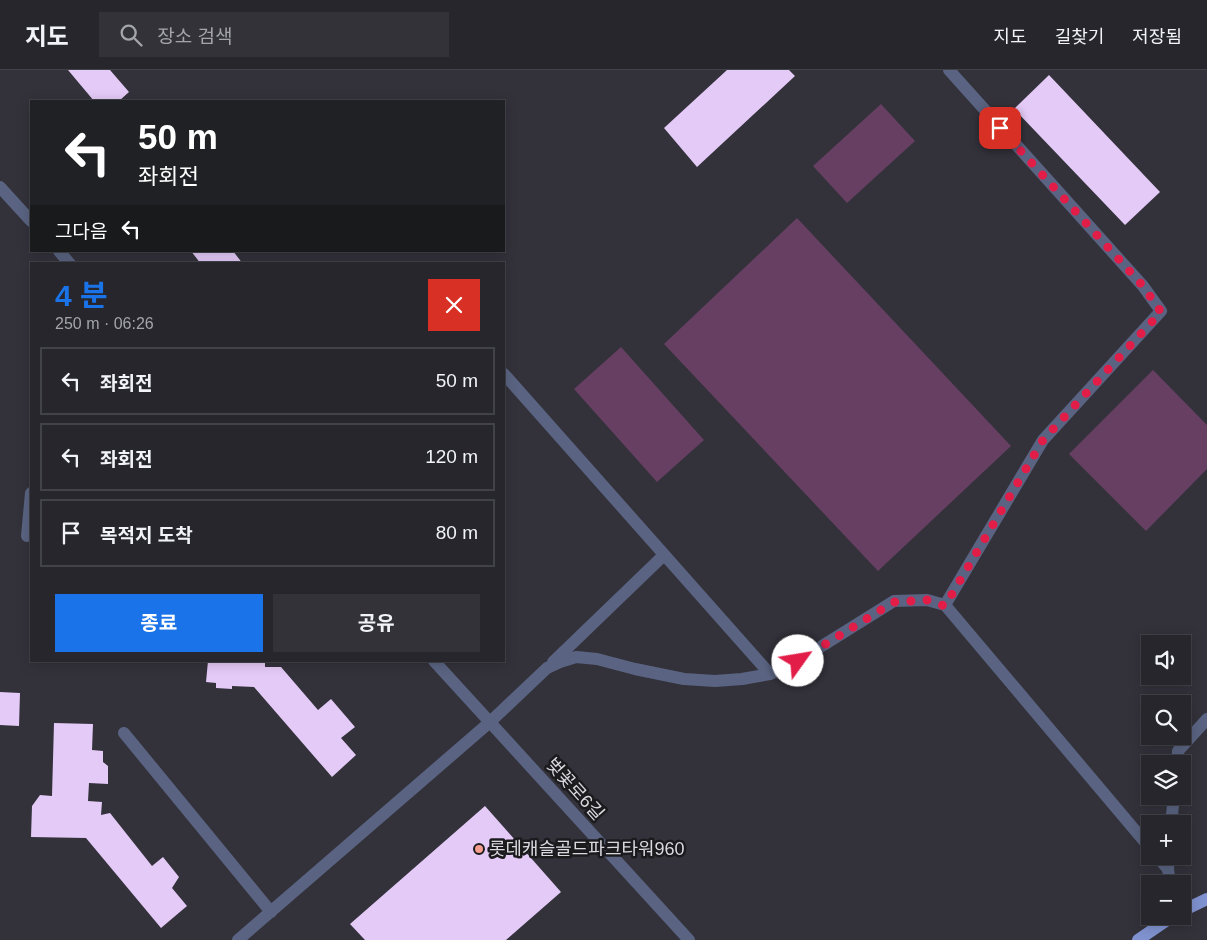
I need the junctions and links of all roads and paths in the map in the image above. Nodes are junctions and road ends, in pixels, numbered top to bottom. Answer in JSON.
{"nodes":[{"id":1,"x":949,"y":70,"type":"edge"},
{"id":2,"x":0,"y":187,"type":"edge"},
{"id":3,"x":30,"y":220,"type":"edge"},
{"id":4,"x":60,"y":252,"type":"edge"},
{"id":5,"x":68,"y":262,"type":"edge"},
{"id":6,"x":505,"y":375,"type":"edge"},
{"id":7,"x":30,"y":504,"type":"edge"},
{"id":8,"x":27,"y":536,"type":"dead end"},
{"id":9,"x":664,"y":555,"type":"junction"},
{"id":10,"x":945,"y":606,"type":"junction"},
{"id":11,"x":435,"y":662,"type":"edge"},
{"id":12,"x":547,"y":668,"type":"junction"},
{"id":13,"x":770,"y":674,"type":"junction"},
{"id":14,"x":1207,"y":719,"type":"edge"},
{"id":15,"x":490,"y":722,"type":"junction"},
{"id":16,"x":124,"y":733,"type":"dead end"},
{"id":17,"x":1178,"y":755,"type":"edge"},
{"id":18,"x":1141,"y":837,"type":"edge"},
{"id":19,"x":1207,"y":899,"type":"edge"},
{"id":20,"x":1191,"y":907,"type":"edge"},
{"id":21,"x":271,"y":912,"type":"junction"},
{"id":22,"x":1159,"y":925,"type":"edge"},
{"id":23,"x":238,"y":940,"type":"edge"},
{"id":24,"x":689,"y":940,"type":"edge"},
{"id":25,"x":1138,"y":940,"type":"edge"}],
"edges":[{"from":1,"to":10,"type":"street"},
{"from":2,"to":3,"type":"street"},
{"from":4,"to":5,"type":"street"},
{"from":6,"to":9,"type":"street"},
{"from":7,"to":8,"type":"street"},
{"from":9,"to":12,"type":"street"},
{"from":9,"to":13,"type":"street"},
{"from":10,"to":13,"type":"street"},
{"from":10,"to":18,"type":"street"},
{"from":11,"to":15,"type":"street","name":"벚꽃로6길"},
{"from":12,"to":13,"type":"street"},
{"from":12,"to":15,"type":"street"},
{"from":14,"to":17,"type":"street"},
{"from":15,"to":21,"type":"street"},
{"from":15,"to":24,"type":"street","name":"벚꽃로6길"},
{"from":16,"to":21,"type":"street"},
{"from":19,"to":20,"type":"main road"},
{"from":21,"to":23,"type":"street"},
{"from":22,"to":25,"type":"main road"}]}
